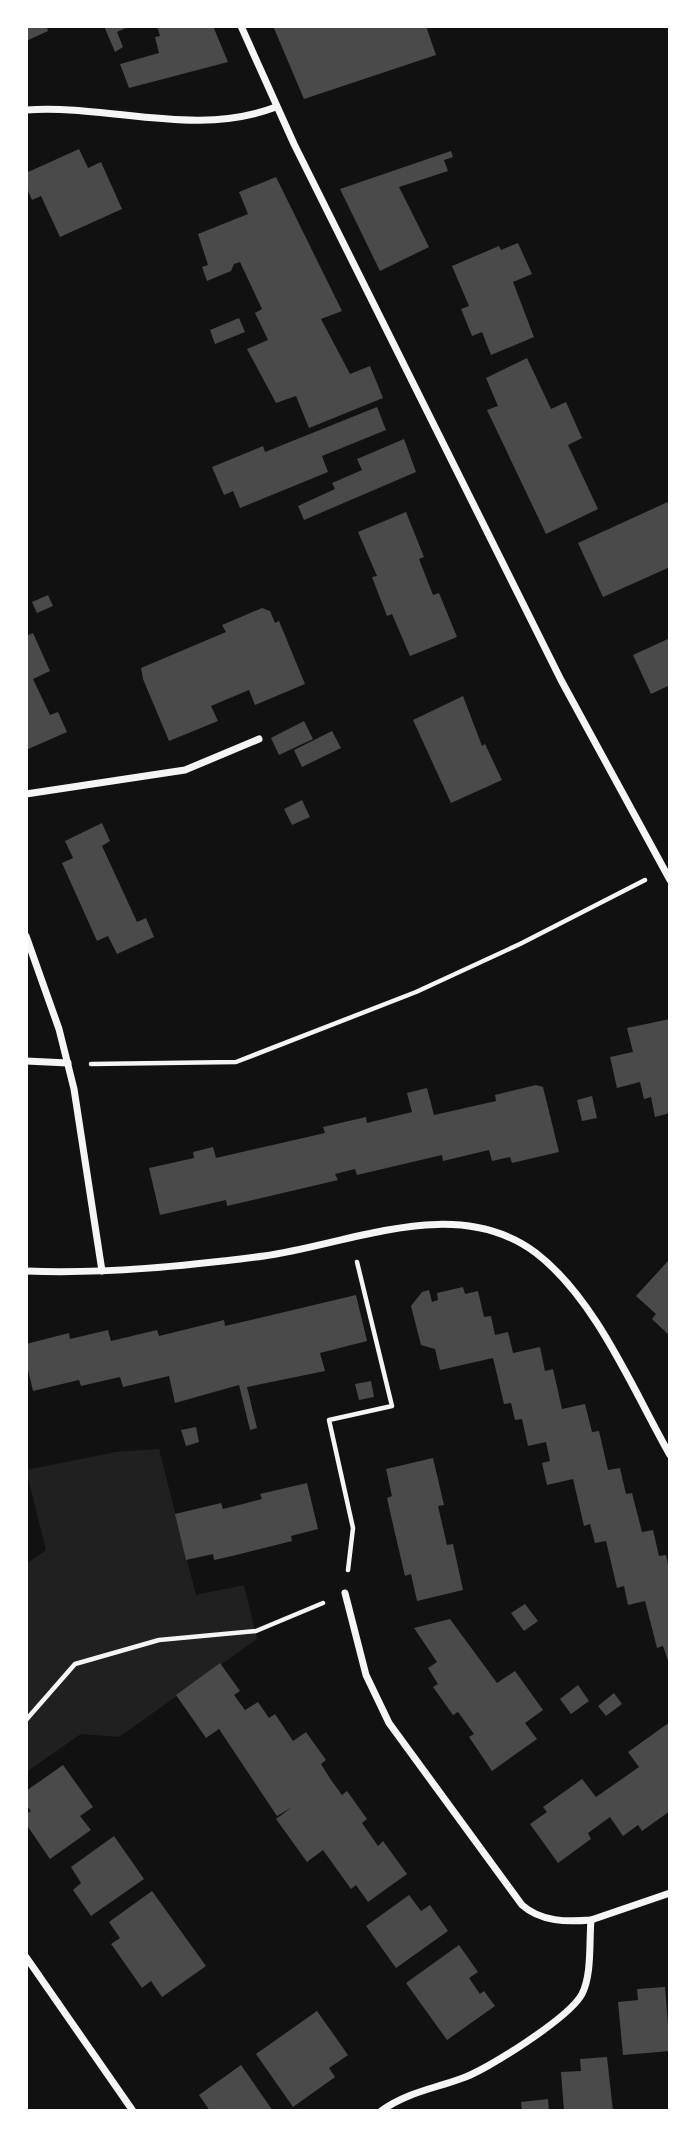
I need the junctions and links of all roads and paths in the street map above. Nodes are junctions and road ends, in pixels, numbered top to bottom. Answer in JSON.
{"nodes":[{"id":1,"x":241,"y":26,"type":"edge"},
{"id":2,"x":276,"y":107,"type":"junction"},
{"id":3,"x":26,"y":110,"type":"edge"},
{"id":4,"x":259,"y":739,"type":"dead end"},
{"id":5,"x":26,"y":794,"type":"edge"},
{"id":6,"x":664,"y":870,"type":"junction"},
{"id":7,"x":670,"y":880,"type":"edge"},
{"id":8,"x":26,"y":936,"type":"edge"},
{"id":9,"x":26,"y":1061,"type":"edge"},
{"id":10,"x":68,"y":1063,"type":"junction"},
{"id":11,"x":352,"y":1238,"type":"junction"},
{"id":12,"x":26,"y":1271,"type":"edge"},
{"id":13,"x":102,"y":1271,"type":"junction"},
{"id":14,"x":670,"y":1455,"type":"edge"},
{"id":15,"x":345,"y":1593,"type":"junction"},
{"id":16,"x":26,"y":1720,"type":"edge"},
{"id":17,"x":670,"y":1893,"type":"edge"},
{"id":18,"x":591,"y":1920,"type":"junction"},
{"id":19,"x":26,"y":1957,"type":"edge"},
{"id":20,"x":133,"y":2111,"type":"edge"},
{"id":21,"x":381,"y":2111,"type":"edge"}],
"edges":[{"from":1,"to":2,"type":"street"},
{"from":2,"to":3,"type":"street"},
{"from":2,"to":6,"type":"street"},
{"from":4,"to":5,"type":"street"},
{"from":6,"to":7,"type":"street"},
{"from":6,"to":10,"type":"path"},
{"from":8,"to":10,"type":"street"},
{"from":9,"to":10,"type":"street"},
{"from":10,"to":13,"type":"street"},
{"from":11,"to":13,"type":"street"},
{"from":11,"to":14,"type":"street"},
{"from":11,"to":15,"type":"path"},
{"from":12,"to":13,"type":"street"},
{"from":15,"to":16,"type":"path"},
{"from":15,"to":18,"type":"street"},
{"from":17,"to":18,"type":"street"},
{"from":18,"to":21,"type":"street"},
{"from":19,"to":20,"type":"street"}]}
